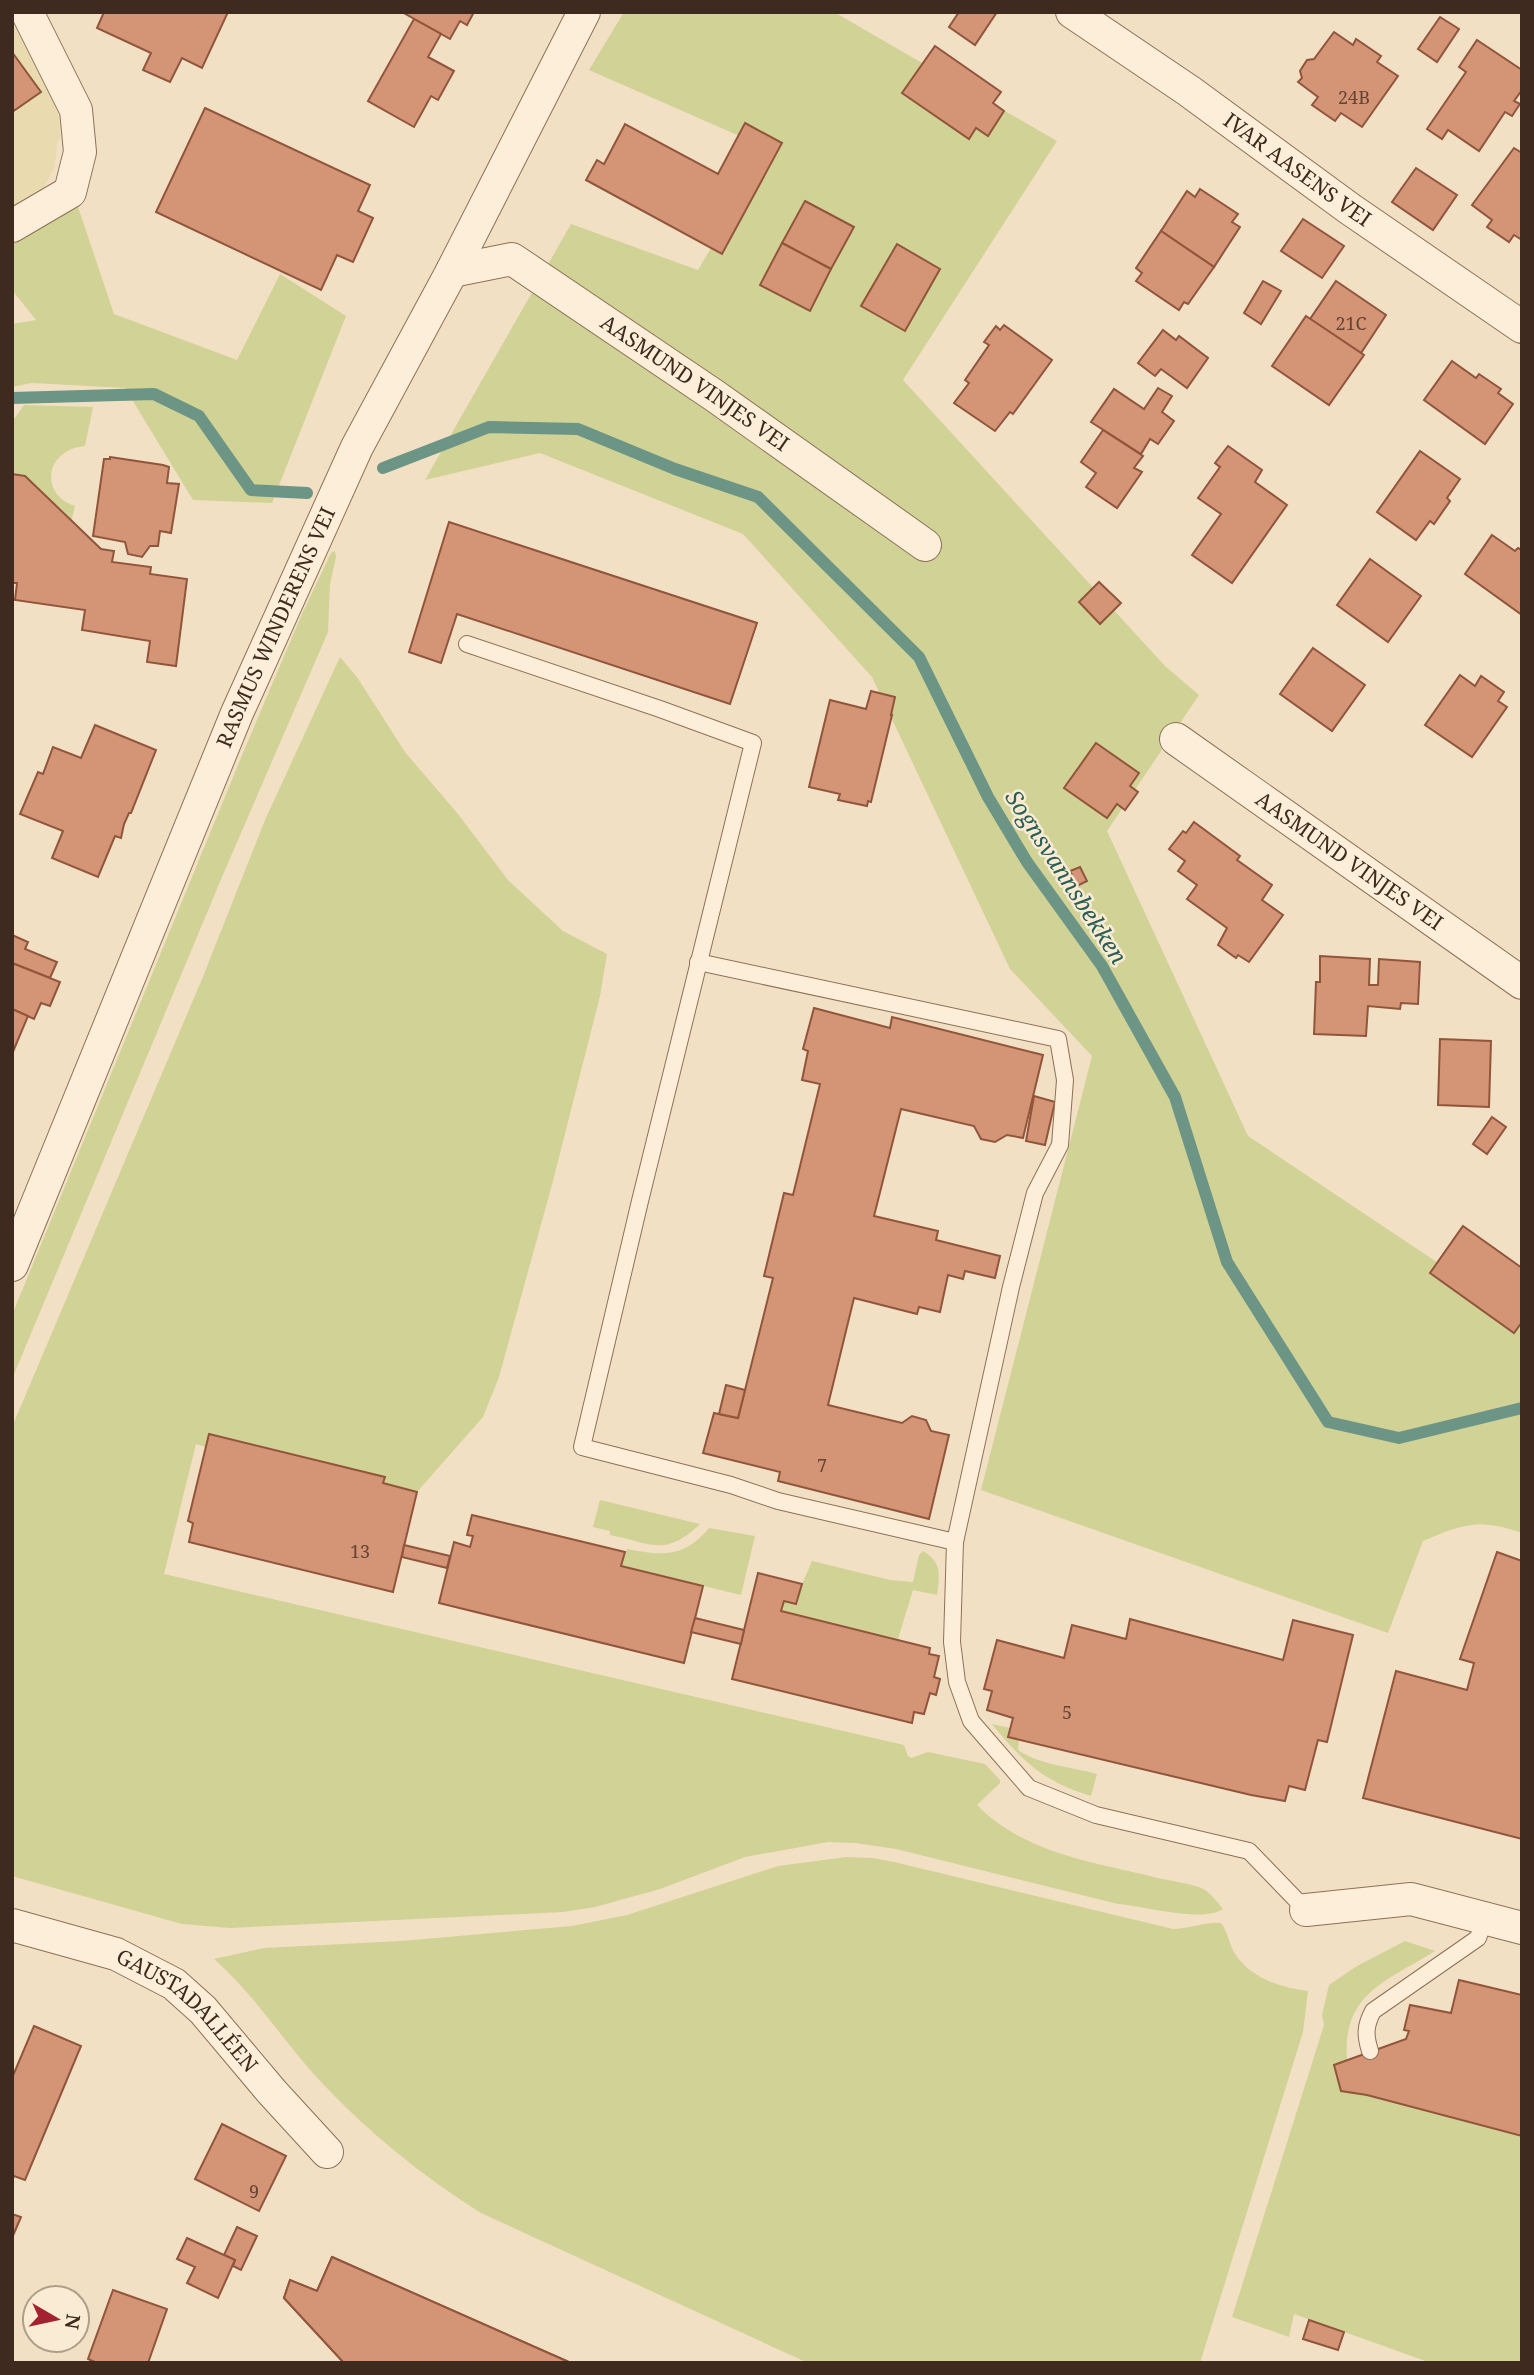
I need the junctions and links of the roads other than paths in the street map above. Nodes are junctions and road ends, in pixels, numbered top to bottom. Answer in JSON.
{"nodes":[{"id":1,"x":27,"y":12,"type":"edge"},
{"id":2,"x":584,"y":12,"type":"edge"},
{"id":3,"x":1072,"y":12,"type":"edge"},
{"id":4,"x":12,"y":226,"type":"edge"},
{"id":5,"x":452,"y":271,"type":"junction"},
{"id":6,"x":1522,"y":327,"type":"edge"},
{"id":7,"x":925,"y":545,"type":"dead end"},
{"id":8,"x":467,"y":645,"type":"dead end"},
{"id":9,"x":1176,"y":739,"type":"dead end"},
{"id":10,"x":698,"y":962,"type":"junction"},
{"id":11,"x":1522,"y":984,"type":"edge"},
{"id":12,"x":12,"y":1265,"type":"edge"},
{"id":13,"x":955,"y":1542,"type":"junction"},
{"id":14,"x":1306,"y":1910,"type":"joint"},
{"id":15,"x":1485,"y":1918,"type":"junction"},
{"id":16,"x":12,"y":1925,"type":"edge"},
{"id":17,"x":1522,"y":1928,"type":"edge"},
{"id":18,"x":1370,"y":2051,"type":"dead end"},
{"id":19,"x":327,"y":2152,"type":"dead end"}],
"edges":[{"from":1,"to":4,"type":"street"},
{"from":2,"to":5,"type":"street","name":"RASMUS WINDERENS VEI"},
{"from":3,"to":6,"type":"street","name":"IVAR AASENS VEI"},
{"from":5,"to":7,"type":"street","name":"AASMUND VINJES VEI"},
{"from":5,"to":12,"type":"street","name":"RASMUS WINDERENS VEI"},
{"from":8,"to":10,"type":"lane"},
{"from":9,"to":11,"type":"street","name":"AASMUND VINJES VEI"},
{"from":10,"to":13,"type":"lane"},
{"from":10,"to":13,"type":"lane"},
{"from":13,"to":14,"type":"lane"},
{"from":14,"to":15,"type":"street"},
{"from":15,"to":17,"type":"street"},
{"from":15,"to":18,"type":"lane"},
{"from":16,"to":19,"type":"street","name":"GAUSTADALLÉEN"}]}
